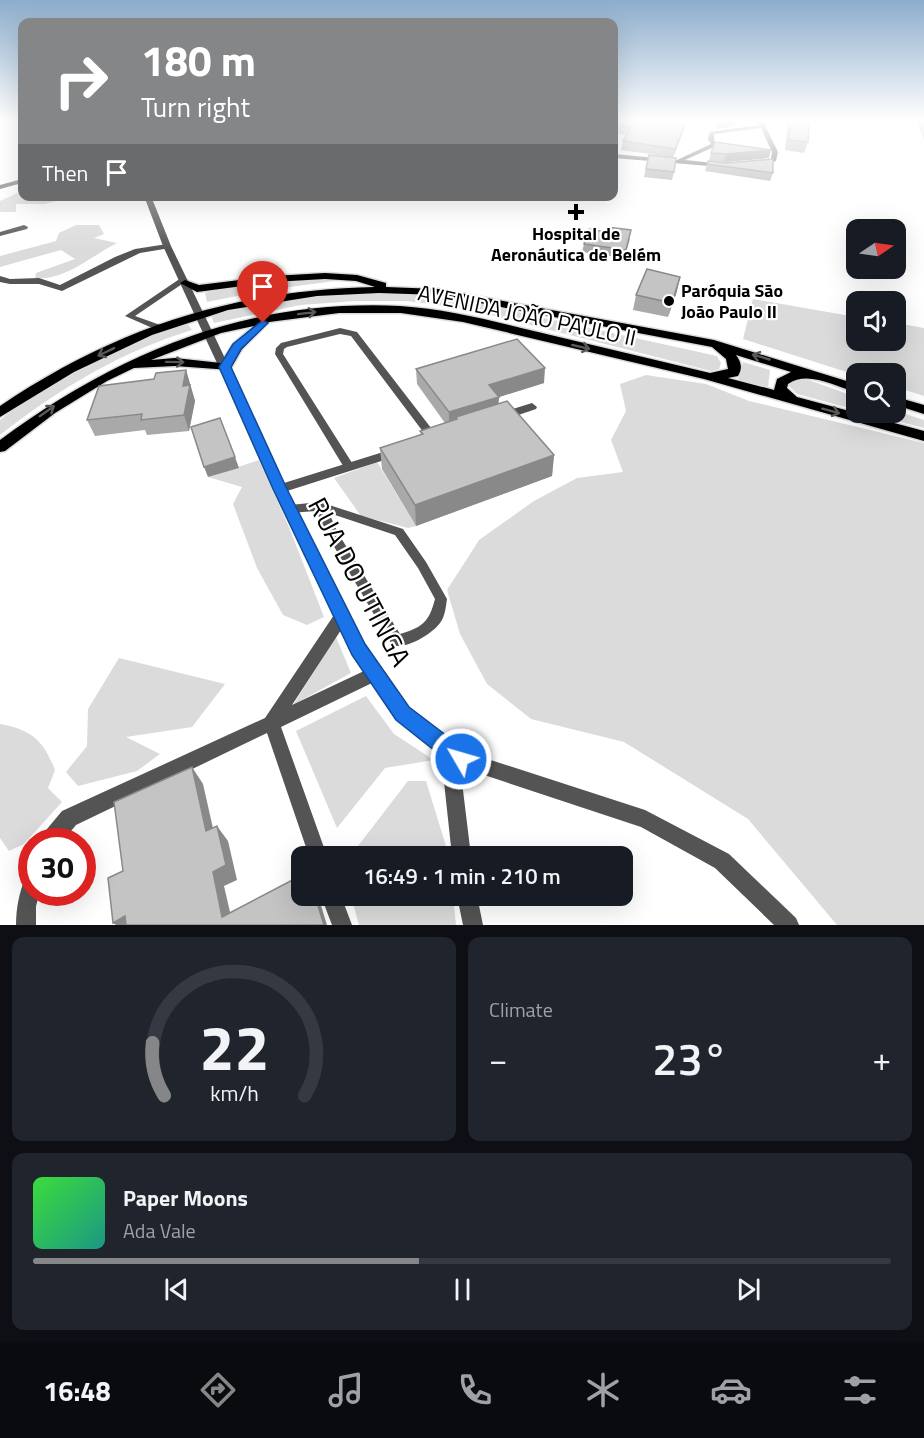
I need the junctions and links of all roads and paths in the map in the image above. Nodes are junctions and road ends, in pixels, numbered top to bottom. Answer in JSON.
{"nodes":[{"id":1,"x":702,"y":164,"type":"edge"},
{"id":2,"x":758,"y":164,"type":"edge"},
{"id":3,"x":724,"y":166,"type":"edge"},
{"id":4,"x":751,"y":166,"type":"edge"},
{"id":5,"x":18,"y":182,"type":"edge"},
{"id":6,"x":0,"y":187,"type":"edge"},
{"id":7,"x":149,"y":201,"type":"edge"},
{"id":8,"x":24,"y":226,"type":"dead end"},
{"id":9,"x":0,"y":234,"type":"edge"},
{"id":10,"x":167,"y":246,"type":"junction"},
{"id":11,"x":0,"y":279,"type":"edge"},
{"id":12,"x":184,"y":281,"type":"junction"},
{"id":13,"x":214,"y":287,"type":"junction"},
{"id":14,"x":393,"y":288,"type":"junction"},
{"id":15,"x":193,"y":299,"type":"junction"},
{"id":16,"x":200,"y":313,"type":"junction"},
{"id":17,"x":271,"y":318,"type":"junction"},
{"id":18,"x":160,"y":328,"type":"junction"},
{"id":19,"x":208,"y":333,"type":"junction"},
{"id":20,"x":714,"y":344,"type":"junction"},
{"id":21,"x":125,"y":366,"type":"junction"},
{"id":22,"x":225,"y":367,"type":"junction"},
{"id":23,"x":814,"y":374,"type":"junction"},
{"id":24,"x":706,"y":376,"type":"junction"},
{"id":25,"x":846,"y":385,"type":"edge"},
{"id":26,"x":801,"y":403,"type":"junction"},
{"id":27,"x":906,"y":404,"type":"edge"},
{"id":28,"x":532,"y":407,"type":"dead end"},
{"id":29,"x":924,"y":410,"type":"edge"},
{"id":30,"x":0,"y":413,"type":"edge"},
{"id":31,"x":489,"y":421,"type":"edge"},
{"id":32,"x":924,"y":436,"type":"edge"},
{"id":33,"x":435,"y":439,"type":"edge"},
{"id":34,"x":0,"y":447,"type":"edge"},
{"id":35,"x":403,"y":450,"type":"edge"},
{"id":36,"x":349,"y":466,"type":"junction"},
{"id":37,"x":280,"y":489,"type":"junction"},
{"id":38,"x":320,"y":506,"type":"junction"},
{"id":39,"x":290,"y":509,"type":"junction"},
{"id":40,"x":342,"y":615,"type":"junction"},
{"id":41,"x":375,"y":674,"type":"junction"},
{"id":42,"x":271,"y":722,"type":"junction"},
{"id":43,"x":461,"y":759,"type":"junction"},
{"id":44,"x":61,"y":828,"type":"edge"},
{"id":45,"x":314,"y":846,"type":"edge"},
{"id":46,"x":460,"y":846,"type":"edge"},
{"id":47,"x":26,"y":906,"type":"edge"},
{"id":48,"x":335,"y":906,"type":"edge"},
{"id":49,"x":469,"y":906,"type":"edge"},
{"id":50,"x":26,"y":925,"type":"edge"},
{"id":51,"x":342,"y":925,"type":"edge"},
{"id":52,"x":473,"y":925,"type":"edge"},
{"id":53,"x":789,"y":925,"type":"edge"}],
"edges":[{"from":1,"to":3,"type":"lane"},
{"from":2,"to":4,"type":"lane"},
{"from":5,"to":6,"type":"street"},
{"from":7,"to":10,"type":"street","name":"RUA DO UTINGA"},
{"from":8,"to":9,"type":"street"},
{"from":10,"to":11,"type":"street"},
{"from":10,"to":12,"type":"street","name":"RUA DO UTINGA"},
{"from":12,"to":13,"type":"main road"},
{"from":12,"to":15,"type":"street","name":"RUA DO UTINGA"},
{"from":12,"to":18,"type":"lane"},
{"from":13,"to":14,"type":"main road"},
{"from":13,"to":15,"type":"main road"},
{"from":14,"to":16,"type":"main road","name":"AVENIDA JOÃO PAULO II"},
{"from":14,"to":20,"type":"main road","name":"AVENIDA JOÃO PAULO II"},
{"from":15,"to":16,"type":"street","name":"RUA DO UTINGA"},
{"from":16,"to":18,"type":"main road","name":"AVENIDA JOÃO PAULO II"},
{"from":16,"to":19,"type":"street","name":"RUA DO UTINGA"},
{"from":17,"to":19,"type":"main road","name":"AVENIDA JOÃO PAULO II"},
{"from":17,"to":22,"type":"main road"},
{"from":17,"to":24,"type":"main road","name":"AVENIDA JOÃO PAULO II","one_way":true},
{"from":18,"to":30,"type":"main road","name":"AVENIDA JOÃO PAULO II","one_way":true},
{"from":19,"to":21,"type":"main road","name":"AVENIDA JOÃO PAULO II"},
{"from":19,"to":22,"type":"street","name":"RUA DO UTINGA"},
{"from":23,"to":20,"type":"main road","name":"AVENIDA JOÃO PAULO II","one_way":true},
{"from":20,"to":24,"type":"main road"},
{"from":21,"to":22,"type":"main road","one_way":true},
{"from":34,"to":21,"type":"main road","name":"AVENIDA JOÃO PAULO II","one_way":true},
{"from":22,"to":37,"type":"street","name":"RUA DO UTINGA"},
{"from":23,"to":25,"type":"main road","name":"AVENIDA JOÃO PAULO II"},
{"from":23,"to":26,"type":"main road"},
{"from":24,"to":26,"type":"main road","name":"AVENIDA JOÃO PAULO II"},
{"from":26,"to":32,"type":"main road","name":"AVENIDA JOÃO PAULO II","one_way":true},
{"from":27,"to":29,"type":"main road"},
{"from":28,"to":31,"type":"street"},
{"from":33,"to":36,"type":"lane"},
{"from":35,"to":36,"type":"street"},
{"from":36,"to":37,"type":"street"},
{"from":37,"to":39,"type":"street","name":"RUA DO UTINGA"},
{"from":38,"to":38,"type":"lane"},
{"from":38,"to":39,"type":"lane"},
{"from":39,"to":40,"type":"street","name":"RUA DO UTINGA"},
{"from":40,"to":41,"type":"street","name":"RUA DO UTINGA"},
{"from":40,"to":42,"type":"street"},
{"from":41,"to":42,"type":"street"},
{"from":41,"to":43,"type":"street","name":"RUA DO UTINGA"},
{"from":42,"to":44,"type":"street"},
{"from":42,"to":45,"type":"street"},
{"from":43,"to":46,"type":"street"},
{"from":43,"to":53,"type":"street","name":"RUA DO UTINGA"},
{"from":47,"to":50,"type":"street"},
{"from":48,"to":51,"type":"street"},
{"from":49,"to":52,"type":"street"}]}
